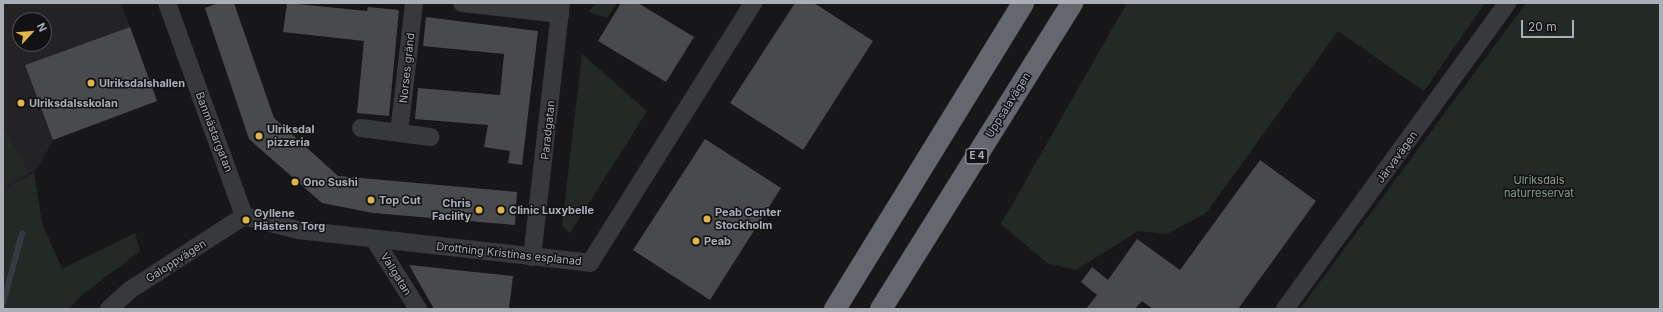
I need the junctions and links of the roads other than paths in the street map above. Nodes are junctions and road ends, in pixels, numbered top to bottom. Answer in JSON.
{"nodes":[{"id":1,"x":167,"y":3,"type":"edge"},
{"id":2,"x":414,"y":3,"type":"edge"},
{"id":3,"x":462,"y":3,"type":"edge"},
{"id":4,"x":753,"y":3,"type":"edge"},
{"id":5,"x":1023,"y":3,"type":"edge"},
{"id":6,"x":1072,"y":3,"type":"edge"},
{"id":7,"x":1507,"y":3,"type":"edge"},
{"id":8,"x":561,"y":9,"type":"edge"},
{"id":9,"x":361,"y":128,"type":"dead end"},
{"id":10,"x":399,"y":133,"type":"junction"},
{"id":11,"x":430,"y":137,"type":"dead end"},
{"id":12,"x":244,"y":216,"type":"junction"},
{"id":13,"x":374,"y":239,"type":"junction"},
{"id":14,"x":532,"y":257,"type":"junction"},
{"id":15,"x":109,"y":309,"type":"edge"},
{"id":16,"x":418,"y":309,"type":"edge"},
{"id":17,"x":836,"y":309,"type":"edge"},
{"id":18,"x":881,"y":309,"type":"edge"},
{"id":19,"x":1285,"y":309,"type":"edge"}],
"edges":[{"from":1,"to":12,"type":"street","name":"Banmästargatan"},
{"from":2,"to":10,"type":"street","name":"Norses gränd"},
{"from":3,"to":8,"type":"street"},
{"from":4,"to":14,"type":"street","name":"Drottning Kristinas esplanad"},
{"from":5,"to":17,"type":"highway"},
{"from":6,"to":18,"type":"highway","name":"Uppsalavägen","number":"E 4"},
{"from":7,"to":19,"type":"street","name":"Järvavägen"},
{"from":8,"to":14,"type":"street","name":"Paradgatan"},
{"from":9,"to":10,"type":"street"},
{"from":10,"to":11,"type":"street"},
{"from":12,"to":13,"type":"street","name":"Drottning Kristinas esplanad"},
{"from":12,"to":15,"type":"street","name":"Galoppvägen"},
{"from":13,"to":14,"type":"street","name":"Drottning Kristinas esplanad"},
{"from":13,"to":16,"type":"street","name":"Vallgatan"}]}
